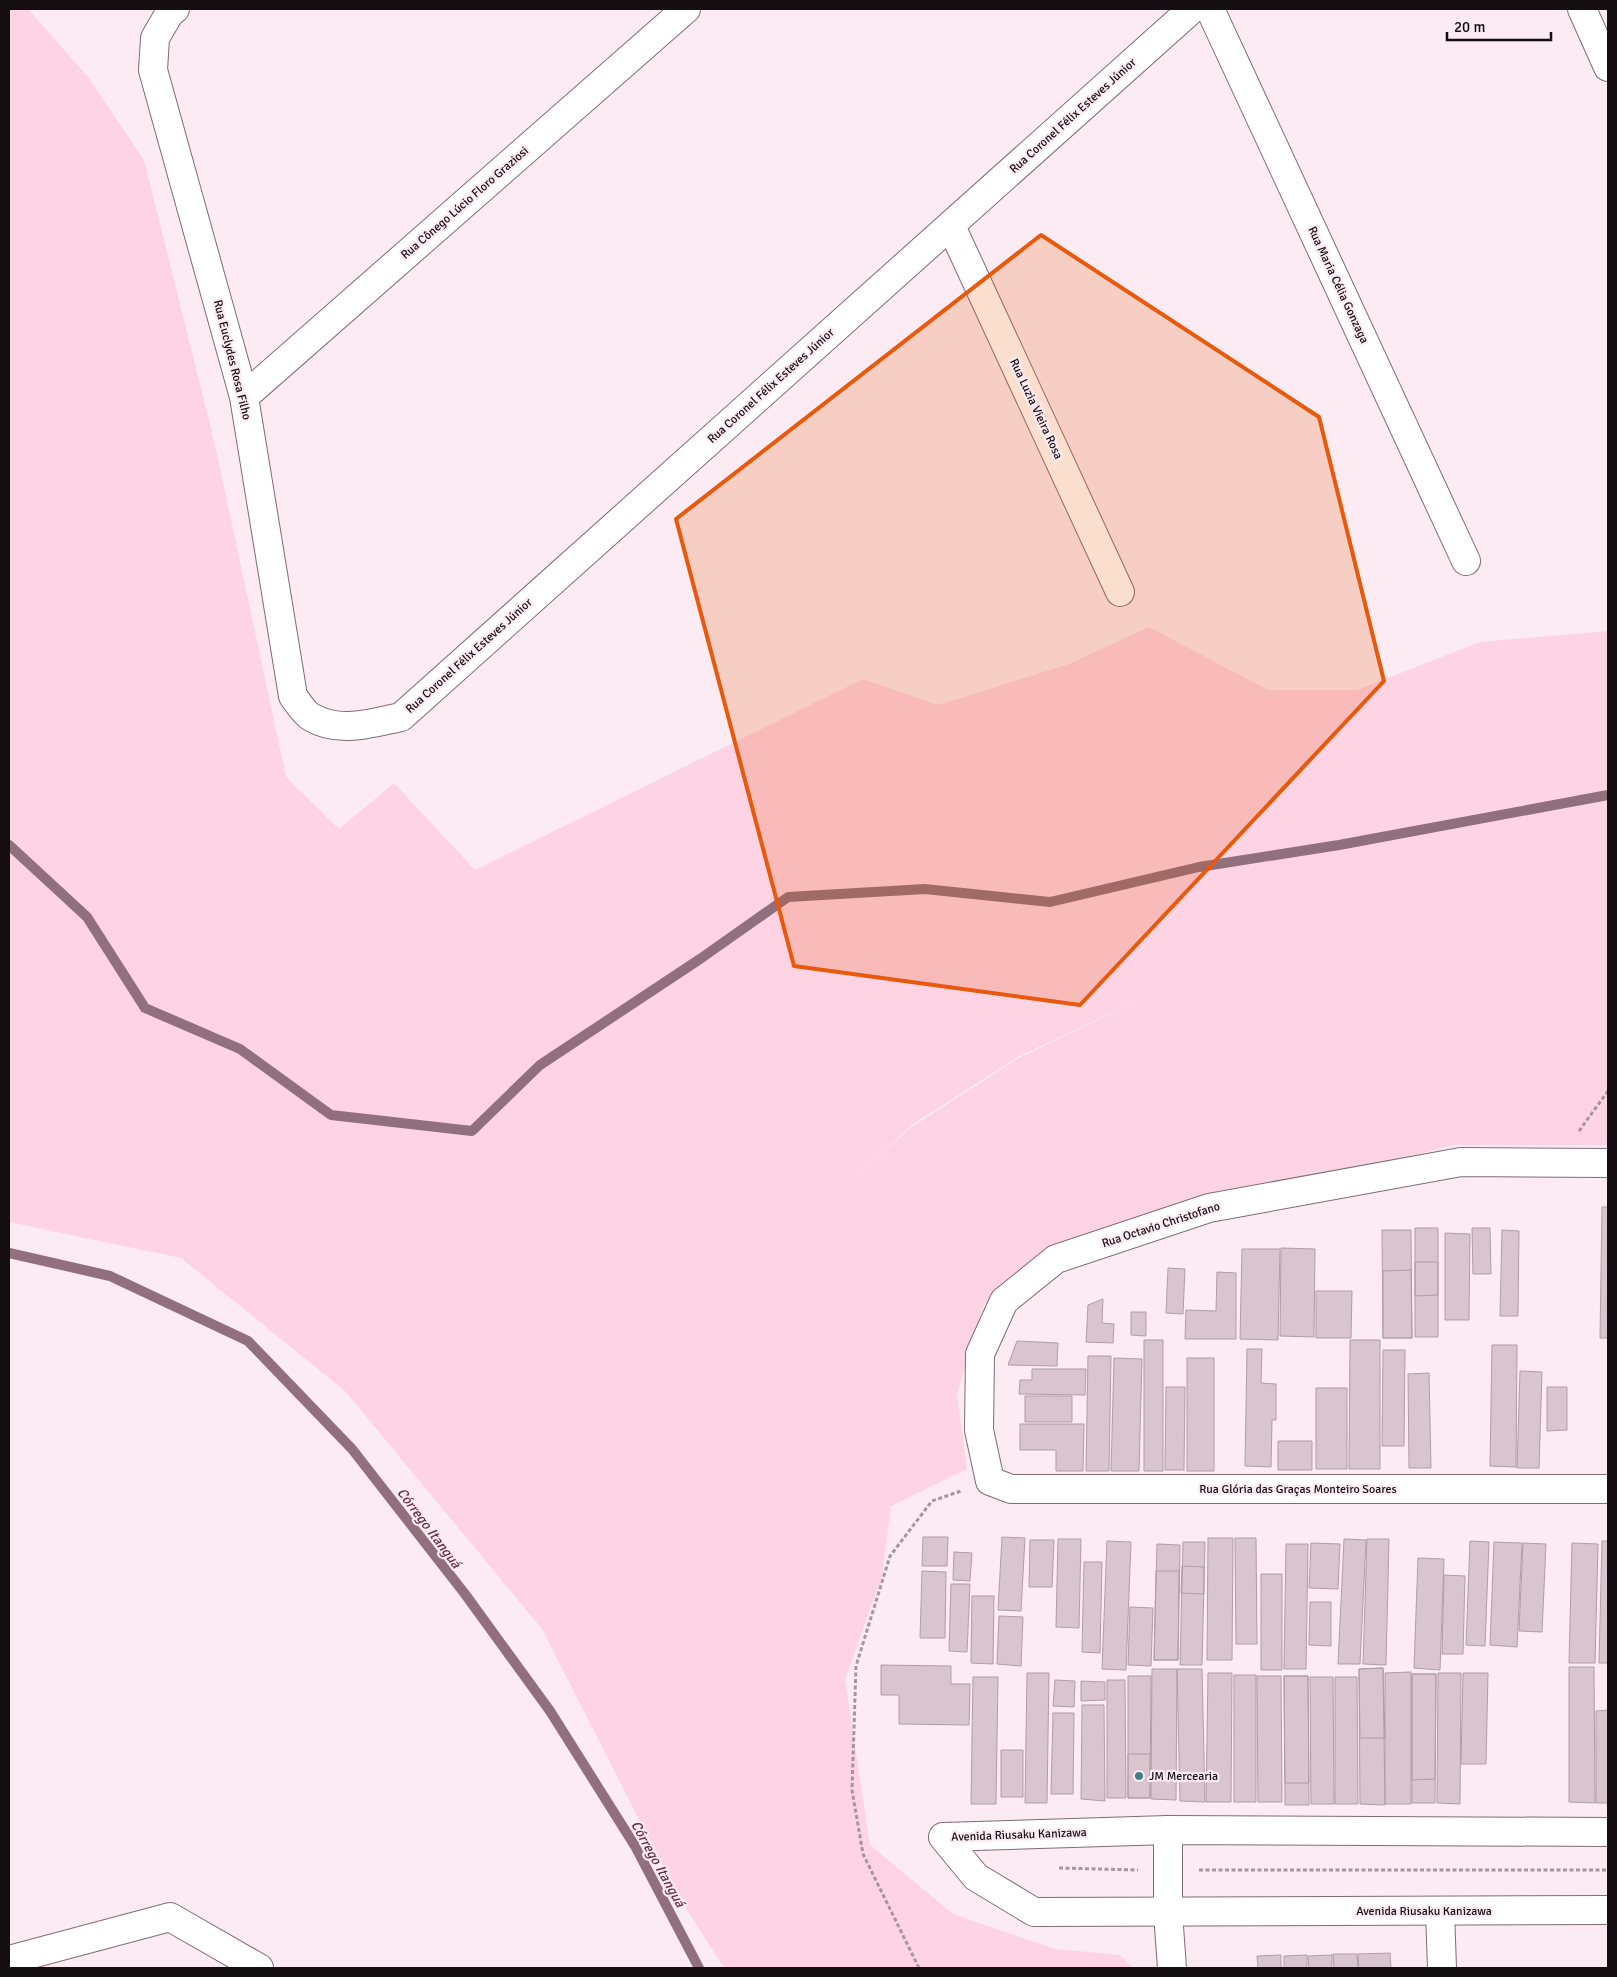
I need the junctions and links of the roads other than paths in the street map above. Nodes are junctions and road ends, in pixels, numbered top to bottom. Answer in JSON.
{"nodes":[{"id":1,"x":175,"y":9,"type":"edge"},
{"id":2,"x":686,"y":9,"type":"edge"},
{"id":3,"x":1192,"y":9,"type":"edge"},
{"id":4,"x":1210,"y":9,"type":"edge"},
{"id":5,"x":1582,"y":9,"type":"edge"},
{"id":6,"x":1608,"y":67,"type":"edge"},
{"id":7,"x":951,"y":226,"type":"junction"},
{"id":8,"x":244,"y":397,"type":"junction"},
{"id":9,"x":1466,"y":560,"type":"dead end"},
{"id":10,"x":1120,"y":592,"type":"dead end"},
{"id":11,"x":333,"y":726,"type":"joint"},
{"id":12,"x":1608,"y":1162,"type":"edge"},
{"id":13,"x":990,"y":1481,"type":"joint"},
{"id":14,"x":1608,"y":1489,"type":"edge"},
{"id":15,"x":1168,"y":1830,"type":"junction"},
{"id":16,"x":1608,"y":1832,"type":"edge"},
{"id":17,"x":1608,"y":1910,"type":"edge"},
{"id":18,"x":1440,"y":1911,"type":"junction"},
{"id":19,"x":1168,"y":1913,"type":"junction"},
{"id":20,"x":9,"y":1960,"type":"edge"},
{"id":21,"x":259,"y":1968,"type":"edge"},
{"id":22,"x":1172,"y":1968,"type":"edge"},
{"id":23,"x":1442,"y":1968,"type":"edge"}],
"edges":[{"from":1,"to":8,"type":"street","name":"Rua Euclydes Rosa Filho"},
{"from":2,"to":8,"type":"street","name":"Rua Cônego Lúcio Floro Graziosi"},
{"from":3,"to":7,"type":"street","name":"Rua Coronel Félix Esteves Júnior"},
{"from":4,"to":9,"type":"street","name":"Rua Maria Célia Gonzaga"},
{"from":5,"to":6,"type":"street"},
{"from":7,"to":10,"type":"street","name":"Rua Luzia Vieira Rosa"},
{"from":7,"to":11,"type":"street","name":"Rua Coronel Félix Esteves Júnior"},
{"from":8,"to":11,"type":"street","name":"Rua Euclydes Rosa Filho"},
{"from":12,"to":13,"type":"street","name":"Rua Octavio Christofano"},
{"from":13,"to":14,"type":"street","name":"Rua Glória das Graças Monteiro Soares"},
{"from":15,"to":16,"type":"street","name":"Avenida Riusaku Kanizawa"},
{"from":15,"to":19,"type":"street"},
{"from":15,"to":19,"type":"street","name":"Avenida Riusaku Kanizawa"},
{"from":17,"to":18,"type":"street","name":"Avenida Riusaku Kanizawa"},
{"from":18,"to":19,"type":"street","name":"Avenida Riusaku Kanizawa"},
{"from":18,"to":23,"type":"street"},
{"from":19,"to":22,"type":"street"},
{"from":20,"to":21,"type":"street"}]}
